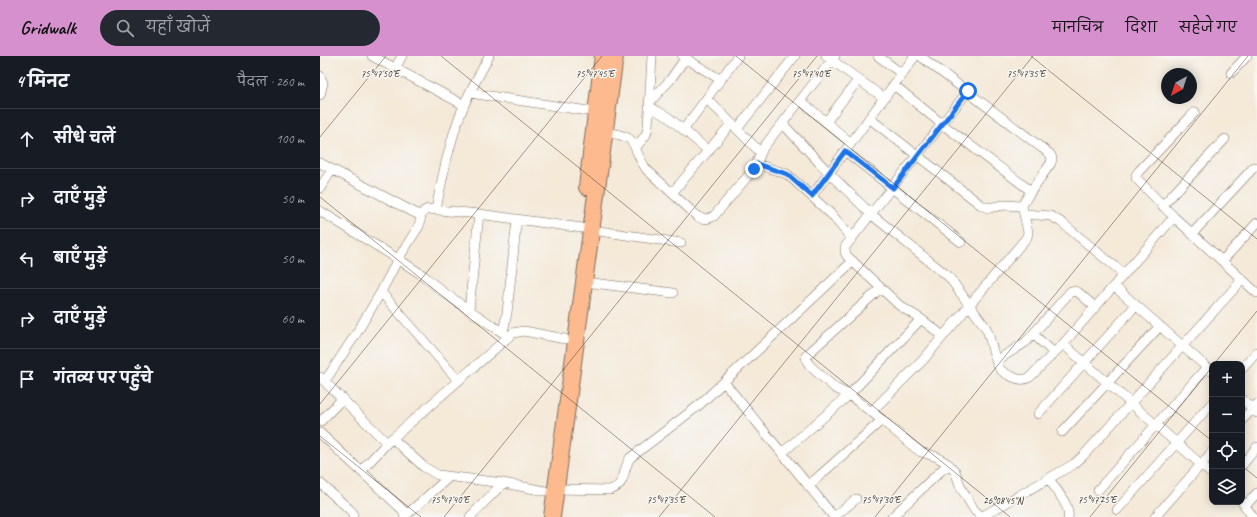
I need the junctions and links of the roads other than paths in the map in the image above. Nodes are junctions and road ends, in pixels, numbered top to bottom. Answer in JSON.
{"nodes":[{"id":1,"x":372,"y":56,"type":"edge"},
{"id":2,"x":402,"y":56,"type":"edge"},
{"id":3,"x":489,"y":56,"type":"edge"},
{"id":4,"x":602,"y":56,"type":"edge"},
{"id":5,"x":615,"y":56,"type":"edge"},
{"id":6,"x":652,"y":56,"type":"edge"},
{"id":7,"x":685,"y":56,"type":"edge"},
{"id":8,"x":738,"y":56,"type":"edge"},
{"id":9,"x":795,"y":56,"type":"edge"},
{"id":10,"x":878,"y":56,"type":"edge"},
{"id":11,"x":915,"y":56,"type":"edge"},
{"id":12,"x":920,"y":56,"type":"edge"},
{"id":13,"x":1246,"y":56,"type":"edge"},
{"id":14,"x":831,"y":58,"type":"edge"},
{"id":15,"x":395,"y":68,"type":"junction"},
{"id":16,"x":902,"y":74,"type":"junction"},
{"id":17,"x":1231,"y":74,"type":"dead end"},
{"id":18,"x":320,"y":76,"type":"edge"},
{"id":19,"x":721,"y":80,"type":"junction"},
{"id":20,"x":858,"y":80,"type":"junction"},
{"id":21,"x":894,"y":85,"type":"junction"},
{"id":22,"x":968,"y":91,"type":"junction"},
{"id":23,"x":470,"y":93,"type":"junction"},
{"id":24,"x":320,"y":95,"type":"edge"},
{"id":25,"x":884,"y":98,"type":"junction"},
{"id":26,"x":707,"y":99,"type":"junction"},
{"id":27,"x":801,"y":101,"type":"junction"},
{"id":28,"x":650,"y":104,"type":"junction"},
{"id":29,"x":464,"y":105,"type":"junction"},
{"id":30,"x":595,"y":112,"type":"junction"},
{"id":31,"x":1195,"y":112,"type":"dead end"},
{"id":32,"x":869,"y":118,"type":"junction"},
{"id":33,"x":826,"y":122,"type":"junction"},
{"id":34,"x":783,"y":124,"type":"junction"},
{"id":35,"x":942,"y":124,"type":"junction"},
{"id":36,"x":734,"y":127,"type":"junction"},
{"id":37,"x":684,"y":129,"type":"junction"},
{"id":38,"x":605,"y":132,"type":"junction"},
{"id":39,"x":1225,"y":139,"type":"dead end"},
{"id":40,"x":851,"y":143,"type":"junction"},
{"id":41,"x":636,"y":147,"type":"junction"},
{"id":42,"x":709,"y":151,"type":"junction"},
{"id":43,"x":845,"y":151,"type":"junction"},
{"id":44,"x":761,"y":153,"type":"junction"},
{"id":45,"x":918,"y":156,"type":"junction"},
{"id":46,"x":320,"y":163,"type":"edge"},
{"id":47,"x":757,"y":164,"type":"junction"},
{"id":48,"x":1254,"y":167,"type":"dead end"},
{"id":49,"x":332,"y":170,"type":"junction"},
{"id":50,"x":829,"y":173,"type":"junction"},
{"id":51,"x":320,"y":188,"type":"edge"},
{"id":52,"x":893,"y":188,"type":"junction"},
{"id":53,"x":1031,"y":191,"type":"junction"},
{"id":54,"x":672,"y":193,"type":"junction"},
{"id":55,"x":812,"y":196,"type":"junction"},
{"id":56,"x":1162,"y":206,"type":"junction"},
{"id":57,"x":436,"y":209,"type":"junction"},
{"id":58,"x":1023,"y":210,"type":"junction"},
{"id":59,"x":320,"y":211,"type":"edge"},
{"id":60,"x":479,"y":214,"type":"junction"},
{"id":61,"x":872,"y":215,"type":"junction"},
{"id":62,"x":421,"y":216,"type":"junction"},
{"id":63,"x":1174,"y":217,"type":"junction"},
{"id":64,"x":517,"y":219,"type":"junction"},
{"id":65,"x":1257,"y":223,"type":"edge"},
{"id":66,"x":587,"y":229,"type":"junction"},
{"id":67,"x":1192,"y":234,"type":"junction"},
{"id":68,"x":852,"y":239,"type":"junction"},
{"id":69,"x":961,"y":242,"type":"dead end"},
{"id":70,"x":681,"y":243,"type":"dead end"},
{"id":71,"x":398,"y":259,"type":"junction"},
{"id":72,"x":1222,"y":261,"type":"junction"},
{"id":73,"x":853,"y":262,"type":"junction"},
{"id":74,"x":1124,"y":274,"type":"junction"},
{"id":75,"x":1242,"y":280,"type":"junction"},
{"id":76,"x":585,"y":282,"type":"junction"},
{"id":77,"x":1114,"y":286,"type":"junction"},
{"id":78,"x":881,"y":288,"type":"junction"},
{"id":79,"x":1256,"y":290,"type":"edge"},
{"id":80,"x":381,"y":292,"type":"junction"},
{"id":81,"x":673,"y":294,"type":"dead end"},
{"id":82,"x":1136,"y":305,"type":"junction"},
{"id":83,"x":969,"y":306,"type":"junction"},
{"id":84,"x":1095,"y":307,"type":"junction"},
{"id":85,"x":469,"y":310,"type":"junction"},
{"id":86,"x":921,"y":319,"type":"junction"},
{"id":87,"x":1160,"y":326,"type":"junction"},
{"id":88,"x":506,"y":334,"type":"junction"},
{"id":89,"x":1033,"y":334,"type":"junction"},
{"id":90,"x":943,"y":336,"type":"junction"},
{"id":91,"x":565,"y":339,"type":"junction"},
{"id":92,"x":1063,"y":344,"type":"junction"},
{"id":93,"x":1183,"y":346,"type":"junction"},
{"id":94,"x":1257,"y":352,"type":"edge"},
{"id":95,"x":1054,"y":353,"type":"junction"},
{"id":96,"x":996,"y":362,"type":"junction"},
{"id":97,"x":1084,"y":363,"type":"junction"},
{"id":98,"x":1245,"y":366,"type":"edge"},
{"id":99,"x":1209,"y":369,"type":"edge"},
{"id":100,"x":1209,"y":371,"type":"edge"},
{"id":101,"x":322,"y":379,"type":"edge"},
{"id":102,"x":458,"y":380,"type":"junction"},
{"id":103,"x":724,"y":382,"type":"junction"},
{"id":104,"x":1107,"y":382,"type":"junction"},
{"id":105,"x":849,"y":395,"type":"junction"},
{"id":106,"x":343,"y":398,"type":"junction"},
{"id":107,"x":1245,"y":401,"type":"edge"},
{"id":108,"x":1132,"y":403,"type":"junction"},
{"id":109,"x":1209,"y":406,"type":"edge"},
{"id":110,"x":1256,"y":408,"type":"edge"},
{"id":111,"x":871,"y":412,"type":"junction"},
{"id":112,"x":1038,"y":414,"type":"dead end"},
{"id":113,"x":1245,"y":417,"type":"edge"},
{"id":114,"x":882,"y":420,"type":"junction"},
{"id":115,"x":320,"y":422,"type":"edge"},
{"id":116,"x":1156,"y":424,"type":"junction"},
{"id":117,"x":1062,"y":432,"type":"dead end"},
{"id":118,"x":320,"y":433,"type":"edge"},
{"id":119,"x":390,"y":440,"type":"junction"},
{"id":120,"x":1176,"y":442,"type":"junction"},
{"id":121,"x":1257,"y":447,"type":"edge"},
{"id":122,"x":782,"y":453,"type":"junction"},
{"id":123,"x":1209,"y":455,"type":"edge"},
{"id":124,"x":1245,"y":461,"type":"edge"},
{"id":125,"x":948,"y":464,"type":"junction"},
{"id":126,"x":1201,"y":464,"type":"junction"},
{"id":127,"x":362,"y":470,"type":"junction"},
{"id":128,"x":1209,"y":471,"type":"edge"},
{"id":129,"x":449,"y":477,"type":"junction"},
{"id":130,"x":1049,"y":479,"type":"junction"},
{"id":131,"x":320,"y":482,"type":"edge"},
{"id":132,"x":503,"y":483,"type":"junction"},
{"id":133,"x":808,"y":486,"type":"junction"},
{"id":134,"x":550,"y":490,"type":"junction"},
{"id":135,"x":1098,"y":490,"type":"dead end"},
{"id":136,"x":1257,"y":493,"type":"edge"},
{"id":137,"x":856,"y":499,"type":"dead end"},
{"id":138,"x":1245,"y":502,"type":"edge"},
{"id":139,"x":1245,"y":504,"type":"edge"},
{"id":140,"x":1117,"y":510,"type":"dead end"},
{"id":141,"x":406,"y":516,"type":"edge"},
{"id":142,"x":353,"y":517,"type":"edge"},
{"id":143,"x":470,"y":517,"type":"edge"},
{"id":144,"x":541,"y":517,"type":"edge"},
{"id":145,"x":552,"y":517,"type":"edge"},
{"id":146,"x":834,"y":517,"type":"edge"},
{"id":147,"x":892,"y":517,"type":"edge"},
{"id":148,"x":982,"y":517,"type":"edge"},
{"id":149,"x":1068,"y":517,"type":"edge"},
{"id":150,"x":1154,"y":517,"type":"edge"},
{"id":151,"x":1254,"y":517,"type":"edge"}],
"edges":[{"from":1,"to":15,"type":"street"},
{"from":2,"to":15,"type":"street"},
{"from":3,"to":23,"type":"street"},
{"from":4,"to":30,"type":"highway"},
{"from":5,"to":38,"type":"highway"},
{"from":6,"to":28,"type":"street"},
{"from":7,"to":19,"type":"street"},
{"from":7,"to":28,"type":"street"},
{"from":8,"to":19,"type":"street"},
{"from":9,"to":36,"type":"street"},
{"from":10,"to":16,"type":"street"},
{"from":11,"to":16,"type":"street"},
{"from":12,"to":22,"type":"street"},
{"from":13,"to":17,"type":"street"},
{"from":14,"to":20,"type":"street"},
{"from":14,"to":27,"type":"street"},
{"from":15,"to":29,"type":"street"},
{"from":16,"to":21,"type":"street"},
{"from":18,"to":24,"type":"street"},
{"from":19,"to":26,"type":"street"},
{"from":20,"to":25,"type":"street"},
{"from":20,"to":33,"type":"street"},
{"from":21,"to":25,"type":"street"},
{"from":21,"to":35,"type":"street"},
{"from":22,"to":35,"type":"street"},
{"from":22,"to":53,"type":"street"},
{"from":23,"to":29,"type":"street"},
{"from":23,"to":30,"type":"street"},
{"from":25,"to":32,"type":"street"},
{"from":26,"to":36,"type":"street"},
{"from":26,"to":37,"type":"street"},
{"from":27,"to":33,"type":"street"},
{"from":27,"to":34,"type":"street"},
{"from":28,"to":37,"type":"street"},
{"from":28,"to":41,"type":"street"},
{"from":29,"to":57,"type":"street"},
{"from":30,"to":66,"type":"highway"},
{"from":31,"to":56,"type":"street"},
{"from":32,"to":40,"type":"street"},
{"from":32,"to":45,"type":"street"},
{"from":33,"to":40,"type":"street"},
{"from":34,"to":44,"type":"street"},
{"from":34,"to":50,"type":"street"},
{"from":35,"to":45,"type":"street"},
{"from":35,"to":53,"type":"street"},
{"from":36,"to":42,"type":"street"},
{"from":36,"to":44,"type":"street"},
{"from":37,"to":42,"type":"street"},
{"from":38,"to":41,"type":"street"},
{"from":38,"to":66,"type":"highway"},
{"from":39,"to":56,"type":"street"},
{"from":40,"to":43,"type":"street"},
{"from":41,"to":54,"type":"street"},
{"from":42,"to":54,"type":"street"},
{"from":43,"to":50,"type":"street"},
{"from":43,"to":52,"type":"street"},
{"from":44,"to":47,"type":"street"},
{"from":45,"to":52,"type":"street"},
{"from":45,"to":58,"type":"street"},
{"from":46,"to":49,"type":"street"},
{"from":47,"to":54,"type":"street"},
{"from":47,"to":55,"type":"street"},
{"from":48,"to":67,"type":"street"},
{"from":49,"to":51,"type":"street"},
{"from":49,"to":62,"type":"street"},
{"from":50,"to":55,"type":"street"},
{"from":50,"to":61,"type":"street"},
{"from":52,"to":61,"type":"street"},
{"from":52,"to":69,"type":"street"},
{"from":53,"to":58,"type":"street"},
{"from":55,"to":68,"type":"street"},
{"from":56,"to":63,"type":"street"},
{"from":57,"to":60,"type":"street"},
{"from":57,"to":62,"type":"street"},
{"from":58,"to":74,"type":"street"},
{"from":58,"to":83,"type":"street"},
{"from":59,"to":71,"type":"street"},
{"from":60,"to":64,"type":"street"},
{"from":60,"to":85,"type":"street"},
{"from":61,"to":68,"type":"street"},
{"from":61,"to":83,"type":"street"},
{"from":62,"to":71,"type":"street"},
{"from":63,"to":67,"type":"street"},
{"from":63,"to":74,"type":"street"},
{"from":64,"to":66,"type":"street"},
{"from":64,"to":88,"type":"street"},
{"from":65,"to":72,"type":"street"},
{"from":66,"to":70,"type":"street"},
{"from":66,"to":76,"type":"highway"},
{"from":66,"to":91,"type":"highway"},
{"from":67,"to":72,"type":"street"},
{"from":68,"to":73,"type":"street"},
{"from":71,"to":80,"type":"street"},
{"from":71,"to":85,"type":"street"},
{"from":72,"to":75,"type":"street"},
{"from":73,"to":78,"type":"street"},
{"from":73,"to":103,"type":"street"},
{"from":74,"to":77,"type":"street"},
{"from":75,"to":79,"type":"street"},
{"from":75,"to":93,"type":"street"},
{"from":76,"to":81,"type":"street"},
{"from":76,"to":134,"type":"highway"},
{"from":77,"to":82,"type":"street"},
{"from":77,"to":84,"type":"street"},
{"from":78,"to":86,"type":"street"},
{"from":78,"to":105,"type":"street"},
{"from":80,"to":101,"type":"street"},
{"from":80,"to":102,"type":"street"},
{"from":82,"to":87,"type":"street"},
{"from":82,"to":97,"type":"street"},
{"from":83,"to":90,"type":"street"},
{"from":83,"to":96,"type":"street"},
{"from":84,"to":89,"type":"street"},
{"from":84,"to":92,"type":"street"},
{"from":85,"to":88,"type":"street"},
{"from":86,"to":90,"type":"street"},
{"from":86,"to":105,"type":"street"},
{"from":87,"to":93,"type":"street"},
{"from":87,"to":104,"type":"street"},
{"from":88,"to":91,"type":"street"},
{"from":88,"to":102,"type":"street"},
{"from":89,"to":95,"type":"street"},
{"from":89,"to":96,"type":"street"},
{"from":90,"to":111,"type":"street"},
{"from":91,"to":134,"type":"highway"},
{"from":92,"to":95,"type":"street"},
{"from":92,"to":97,"type":"street"},
{"from":93,"to":99,"type":"street"},
{"from":93,"to":108,"type":"street"},
{"from":94,"to":98,"type":"street"},
{"from":95,"to":96,"type":"street"},
{"from":97,"to":104,"type":"street"},
{"from":97,"to":112,"type":"street"},
{"from":100,"to":116,"type":"street"},
{"from":101,"to":106,"type":"street"},
{"from":102,"to":119,"type":"street"},
{"from":103,"to":122,"type":"street"},
{"from":103,"to":134,"type":"street"},
{"from":104,"to":108,"type":"street"},
{"from":104,"to":117,"type":"street"},
{"from":105,"to":111,"type":"street"},
{"from":105,"to":122,"type":"street"},
{"from":106,"to":115,"type":"street"},
{"from":106,"to":119,"type":"street"},
{"from":107,"to":110,"type":"street"},
{"from":108,"to":116,"type":"street"},
{"from":108,"to":130,"type":"street"},
{"from":109,"to":120,"type":"street"},
{"from":110,"to":113,"type":"street"},
{"from":111,"to":114,"type":"street"},
{"from":114,"to":125,"type":"street"},
{"from":114,"to":133,"type":"street"},
{"from":116,"to":120,"type":"street"},
{"from":116,"to":135,"type":"street"},
{"from":118,"to":127,"type":"street"},
{"from":119,"to":127,"type":"street"},
{"from":119,"to":129,"type":"street"},
{"from":120,"to":126,"type":"street"},
{"from":120,"to":140,"type":"street"},
{"from":121,"to":124,"type":"street"},
{"from":122,"to":133,"type":"street"},
{"from":123,"to":126,"type":"street"},
{"from":125,"to":147,"type":"street"},
{"from":125,"to":148,"type":"street"},
{"from":126,"to":128,"type":"street"},
{"from":126,"to":150,"type":"street"},
{"from":127,"to":141,"type":"street"},
{"from":129,"to":132,"type":"street"},
{"from":129,"to":141,"type":"street"},
{"from":130,"to":148,"type":"street"},
{"from":130,"to":149,"type":"street"},
{"from":131,"to":142,"type":"street"},
{"from":132,"to":134,"type":"street"},
{"from":132,"to":143,"type":"street"},
{"from":133,"to":146,"type":"street"},
{"from":134,"to":144,"type":"highway"},
{"from":134,"to":145,"type":"highway"},
{"from":136,"to":138,"type":"street"},
{"from":137,"to":146,"type":"street"},
{"from":139,"to":151,"type":"street"}]}
